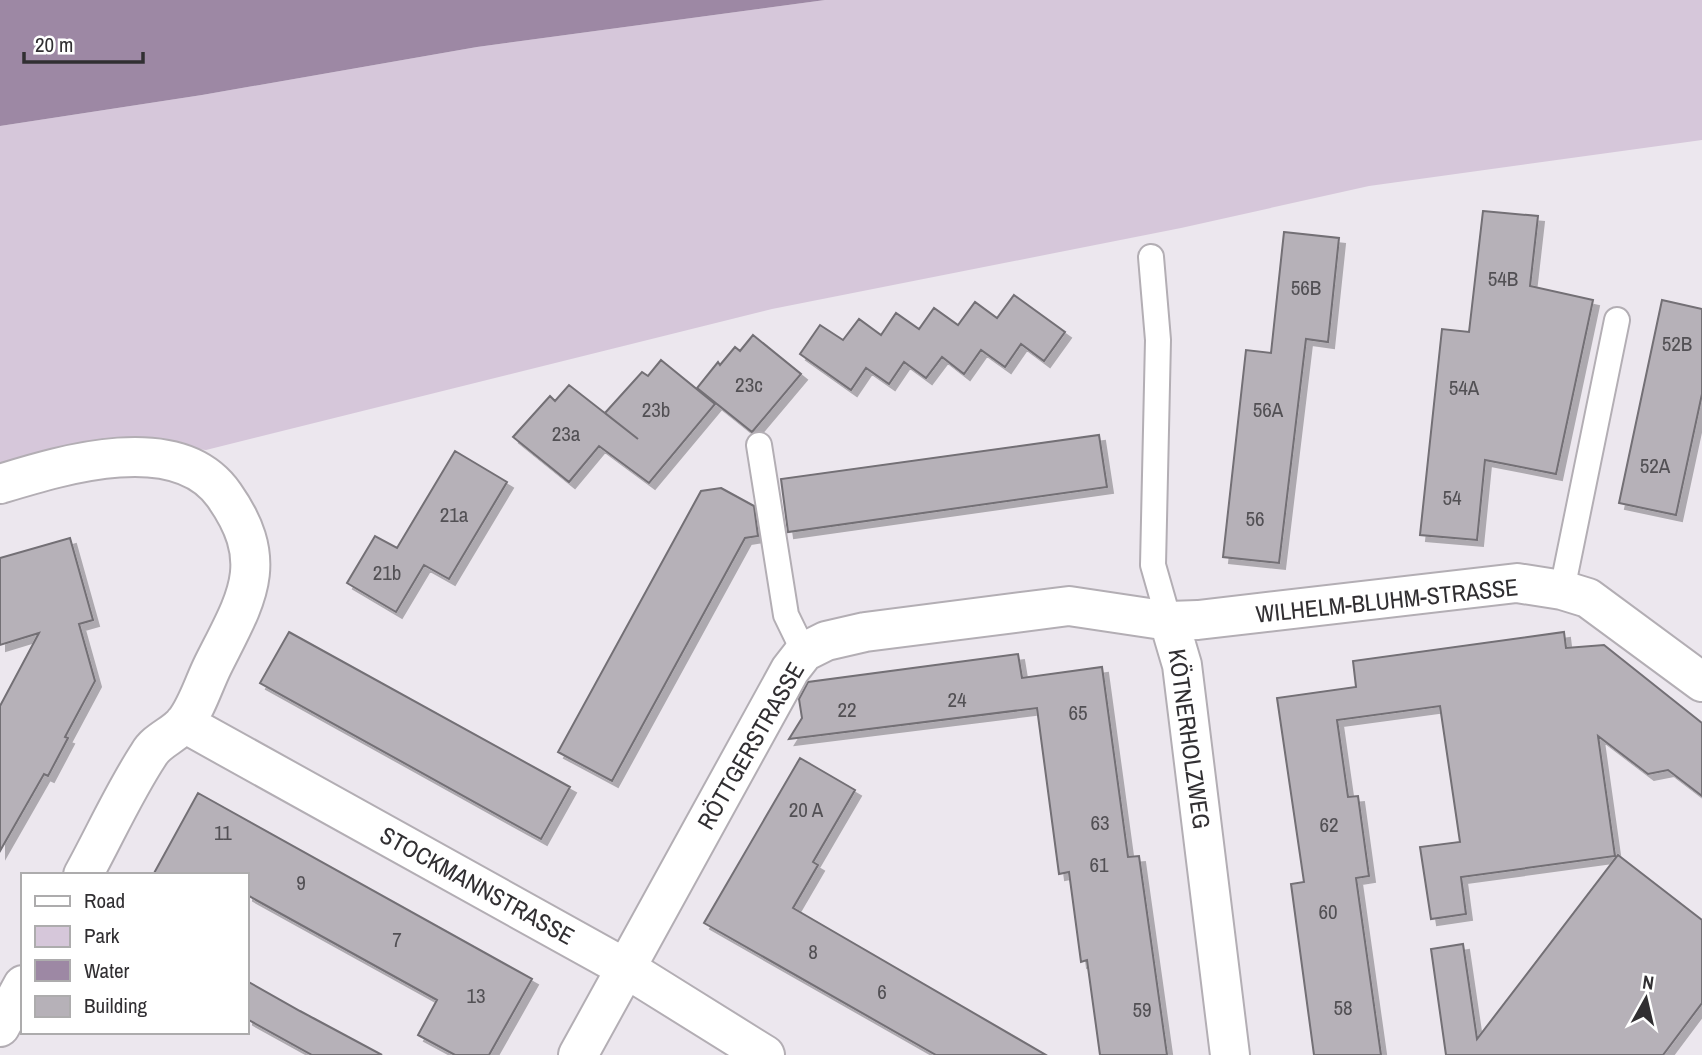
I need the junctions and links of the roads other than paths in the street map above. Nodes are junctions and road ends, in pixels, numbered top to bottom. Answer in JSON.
{"nodes":[{"id":1,"x":1151,"y":257,"type":"dead end"},
{"id":2,"x":1617,"y":320,"type":"dead end"},
{"id":3,"x":759,"y":445,"type":"dead end"},
{"id":4,"x":0,"y":484,"type":"edge"},
{"id":5,"x":1562,"y":590,"type":"junction"},
{"id":6,"x":1169,"y":621,"type":"junction"},
{"id":7,"x":804,"y":652,"type":"junction"},
{"id":8,"x":1702,"y":681,"type":"edge"},
{"id":9,"x":184,"y":723,"type":"junction"},
{"id":10,"x":84,"y":873,"type":"edge"},
{"id":11,"x":627,"y":969,"type":"junction"},
{"id":12,"x":21,"y":989,"type":"edge"},
{"id":13,"x":0,"y":1027,"type":"edge"},
{"id":14,"x":578,"y":1055,"type":"edge"},
{"id":15,"x":765,"y":1055,"type":"edge"},
{"id":16,"x":1230,"y":1055,"type":"edge"}],
"edges":[{"from":1,"to":6,"type":"lane","name":"KÖTNERHOLZWEG"},
{"from":2,"to":5,"type":"lane"},
{"from":3,"to":7,"type":"lane"},
{"from":4,"to":9,"type":"street"},
{"from":5,"to":6,"type":"street","name":"WILHELM-BLUHM-STRASSE"},
{"from":5,"to":8,"type":"street","name":"WILHELM-BLUHM-STRASSE"},
{"from":6,"to":7,"type":"street","name":"RÖTTGERSTRASSE"},
{"from":6,"to":16,"type":"street","name":"KÖTNERHOLZWEG"},
{"from":7,"to":11,"type":"street","name":"RÖTTGERSTRASSE"},
{"from":9,"to":10,"type":"street"},
{"from":9,"to":11,"type":"street","name":"STOCKMANNSTRASSE"},
{"from":11,"to":14,"type":"street","name":"RÖTTGERSTRASSE"},
{"from":11,"to":15,"type":"street","name":"STOCKMANNSTRASSE"},
{"from":12,"to":13,"type":"street"}]}
